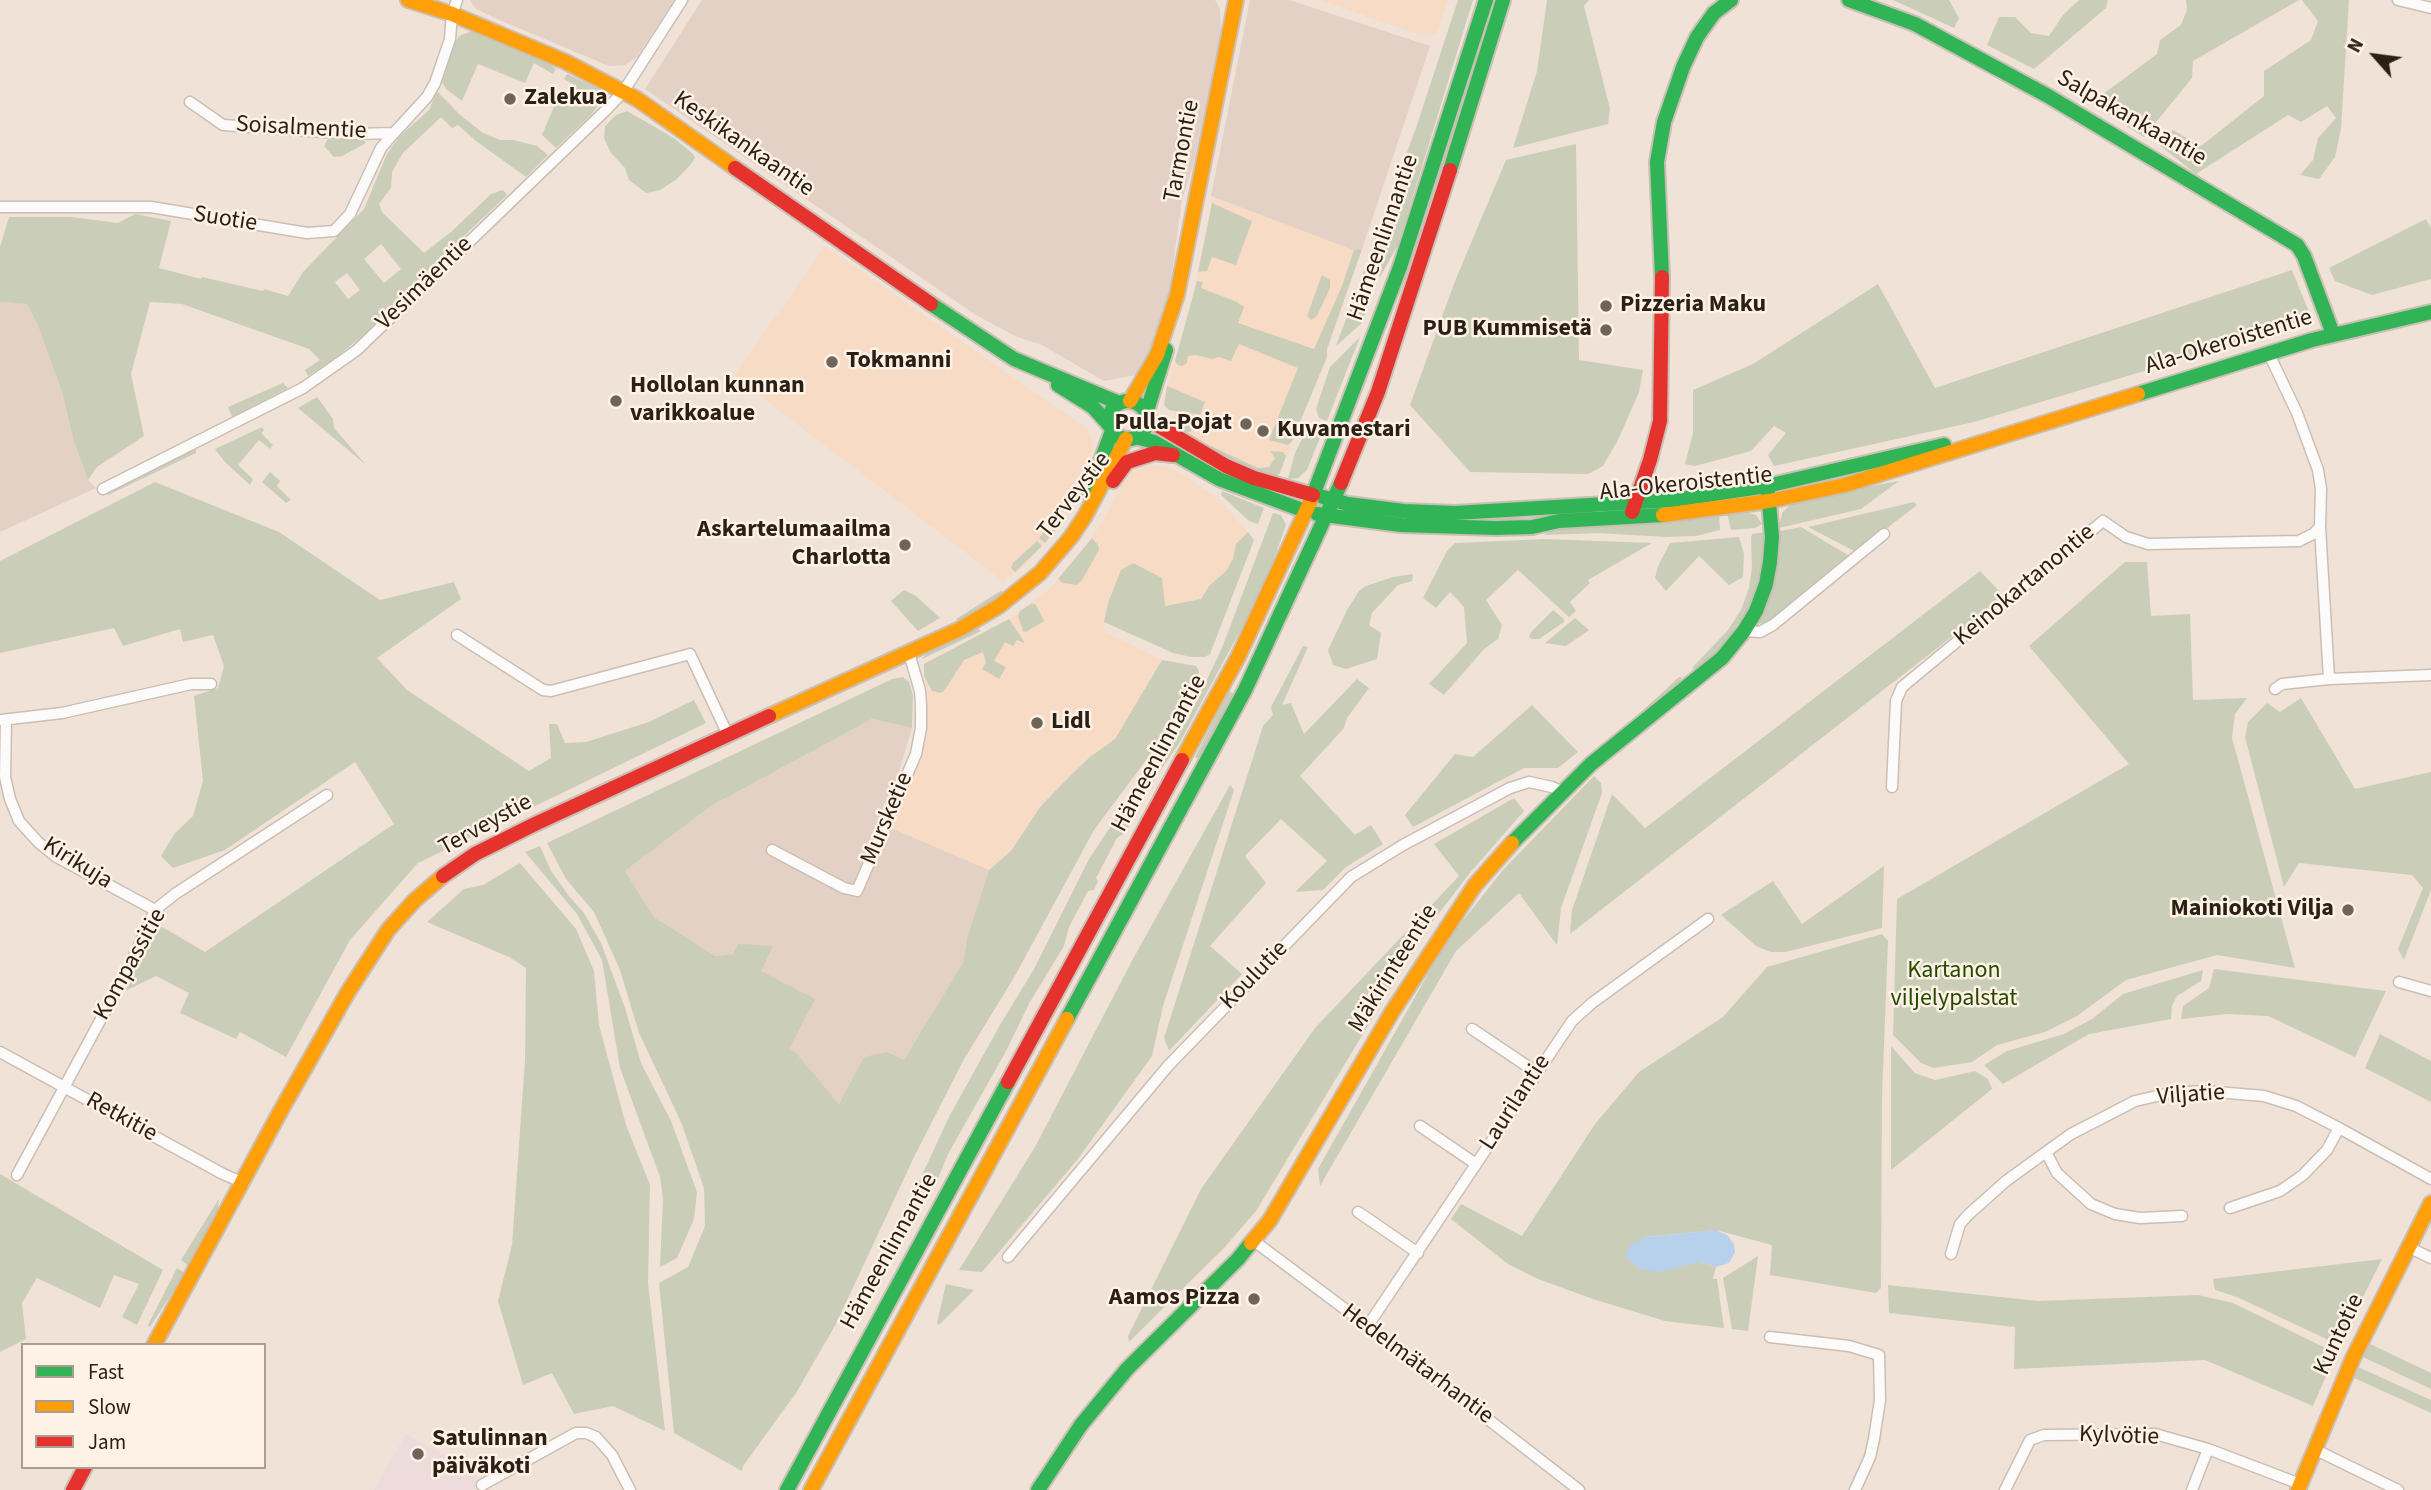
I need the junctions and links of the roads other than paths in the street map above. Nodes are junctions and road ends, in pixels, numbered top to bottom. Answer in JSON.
{"nodes":[{"id":1,"x":408,"y":0,"type":"edge"},
{"id":2,"x":682,"y":0,"type":"edge"},
{"id":3,"x":1236,"y":0,"type":"edge"},
{"id":4,"x":1486,"y":0,"type":"edge"},
{"id":5,"x":1503,"y":0,"type":"edge"},
{"id":6,"x":1731,"y":0,"type":"edge"},
{"id":7,"x":1849,"y":0,"type":"edge"},
{"id":8,"x":2398,"y":0,"type":"edge"},
{"id":9,"x":455,"y":7,"type":"edge"},
{"id":10,"x":2431,"y":8,"type":"edge"},
{"id":11,"x":623,"y":92,"type":"junction"},
{"id":12,"x":190,"y":102,"type":"dead end"},
{"id":13,"x":394,"y":133,"type":"junction"},
{"id":14,"x":0,"y":207,"type":"edge"},
{"id":15,"x":1173,"y":311,"type":"junction"},
{"id":16,"x":2431,"y":312,"type":"edge"},
{"id":17,"x":2333,"y":334,"type":"junction"},
{"id":18,"x":2269,"y":354,"type":"junction"},
{"id":19,"x":1031,"y":366,"type":"junction"},
{"id":20,"x":1124,"y":402,"type":"junction"},
{"id":21,"x":1147,"y":417,"type":"junction"},
{"id":22,"x":1111,"y":428,"type":"junction"},
{"id":23,"x":1131,"y":438,"type":"junction"},
{"id":24,"x":1176,"y":455,"type":"junction"},
{"id":25,"x":103,"y":489,"type":"dead end"},
{"id":26,"x":1768,"y":493,"type":"junction"},
{"id":27,"x":1313,"y":495,"type":"junction"},
{"id":28,"x":1334,"y":500,"type":"junction"},
{"id":29,"x":1633,"y":509,"type":"junction"},
{"id":30,"x":1305,"y":511,"type":"junction"},
{"id":31,"x":1326,"y":516,"type":"junction"},
{"id":32,"x":2320,"y":527,"type":"junction"},
{"id":33,"x":1884,"y":534,"type":"dead end"},
{"id":34,"x":1048,"y":566,"type":"junction"},
{"id":35,"x":1744,"y":631,"type":"junction"},
{"id":36,"x":457,"y":635,"type":"dead end"},
{"id":37,"x":909,"y":653,"type":"junction"},
{"id":38,"x":2431,"y":675,"type":"edge"},
{"id":39,"x":2329,"y":679,"type":"junction"},
{"id":40,"x":211,"y":684,"type":"dead end"},
{"id":41,"x":2275,"y":689,"type":"dead end"},
{"id":42,"x":3,"y":720,"type":"edge"},
{"id":43,"x":728,"y":735,"type":"junction"},
{"id":44,"x":1892,"y":788,"type":"dead end"},
{"id":45,"x":1563,"y":792,"type":"junction"},
{"id":46,"x":327,"y":796,"type":"dead end"},
{"id":47,"x":772,"y":850,"type":"dead end"},
{"id":48,"x":155,"y":910,"type":"junction"},
{"id":49,"x":1708,"y":919,"type":"dead end"},
{"id":50,"x":2399,"y":982,"type":"dead end"},
{"id":51,"x":2431,"y":991,"type":"edge"},
{"id":52,"x":1472,"y":1030,"type":"dead end"},
{"id":53,"x":0,"y":1052,"type":"edge"},
{"id":54,"x":1536,"y":1072,"type":"junction"},
{"id":55,"x":64,"y":1087,"type":"junction"},
{"id":56,"x":1420,"y":1126,"type":"dead end"},
{"id":57,"x":2339,"y":1128,"type":"junction"},
{"id":58,"x":2046,"y":1152,"type":"junction"},
{"id":59,"x":1476,"y":1164,"type":"junction"},
{"id":60,"x":17,"y":1175,"type":"dead end"},
{"id":61,"x":2431,"y":1179,"type":"edge"},
{"id":62,"x":244,"y":1182,"type":"junction"},
{"id":63,"x":2431,"y":1203,"type":"edge"},
{"id":64,"x":2230,"y":1208,"type":"dead end"},
{"id":65,"x":1358,"y":1212,"type":"dead end"},
{"id":66,"x":2182,"y":1216,"type":"dead end"},
{"id":67,"x":1254,"y":1241,"type":"junction"},
{"id":68,"x":2408,"y":1247,"type":"junction"},
{"id":69,"x":1418,"y":1253,"type":"junction"},
{"id":70,"x":1951,"y":1254,"type":"dead end"},
{"id":71,"x":1008,"y":1257,"type":"dead end"},
{"id":72,"x":2431,"y":1258,"type":"edge"},
{"id":73,"x":1367,"y":1327,"type":"junction"},
{"id":74,"x":1770,"y":1337,"type":"dead end"},
{"id":75,"x":155,"y":1343,"type":"edge"},
{"id":76,"x":2208,"y":1449,"type":"junction"},
{"id":77,"x":2314,"y":1449,"type":"junction"},
{"id":78,"x":84,"y":1469,"type":"edge"},
{"id":79,"x":482,"y":1485,"type":"dead end"},
{"id":80,"x":2299,"y":1487,"type":"edge"},
{"id":81,"x":73,"y":1490,"type":"edge"},
{"id":82,"x":630,"y":1490,"type":"edge"},
{"id":83,"x":787,"y":1490,"type":"edge"},
{"id":84,"x":811,"y":1490,"type":"edge"},
{"id":85,"x":1038,"y":1490,"type":"edge"},
{"id":86,"x":1579,"y":1490,"type":"edge"},
{"id":87,"x":1854,"y":1490,"type":"edge"},
{"id":88,"x":2005,"y":1490,"type":"edge"},
{"id":89,"x":2192,"y":1490,"type":"edge"},
{"id":90,"x":2398,"y":1490,"type":"edge"}],
"edges":[{"from":1,"to":9,"type":"main road","name":"Keskikankaantie"},
{"from":2,"to":11,"type":"street","name":"Vesimäentie"},
{"from":3,"to":15,"type":"main road","name":"Tarmontie"},
{"from":4,"to":27,"type":"main road","name":"Hämeenlinnantie"},
{"from":5,"to":28,"type":"main road","name":"Hämeenlinnantie"},
{"from":6,"to":29,"type":"main road"},
{"from":7,"to":17,"type":"main road","name":"Salpakankaantie"},
{"from":8,"to":10,"type":"street"},
{"from":9,"to":11,"type":"main road","name":"Keskikankaantie"},
{"from":9,"to":13,"type":"street","name":"Soisalmentie"},
{"from":11,"to":19,"type":"main road","name":"Keskikankaantie"},
{"from":11,"to":25,"type":"street","name":"Vesimäentie"},
{"from":12,"to":13,"type":"street","name":"Soisalmentie"},
{"from":13,"to":14,"type":"street","name":"Suotie"},
{"from":15,"to":20,"type":"main road","name":"Tarmontie"},
{"from":15,"to":21,"type":"main road","name":"Tarmontie"},
{"from":16,"to":17,"type":"main road","name":"Ala-Okeroistentie"},
{"from":17,"to":18,"type":"main road","name":"Ala-Okeroistentie"},
{"from":18,"to":26,"type":"main road","name":"Ala-Okeroistentie"},
{"from":18,"to":32,"type":"street"},
{"from":19,"to":20,"type":"main road","name":"Keskikankaantie"},
{"from":19,"to":22,"type":"main road","name":"Keskikankaantie"},
{"from":20,"to":21,"type":"main road"},
{"from":20,"to":22,"type":"main road"},
{"from":21,"to":23,"type":"main road"},
{"from":21,"to":27,"type":"main road"},
{"from":22,"to":23,"type":"main road"},
{"from":22,"to":34,"type":"main road","name":"Terveystie"},
{"from":23,"to":24,"type":"main road"},
{"from":23,"to":34,"type":"main road","name":"Terveystie"},
{"from":24,"to":30,"type":"main road"},
{"from":24,"to":34,"type":"main road","name":"Terveystie"},
{"from":26,"to":29,"type":"main road","name":"Ala-Okeroistentie"},
{"from":26,"to":35,"type":"main road","name":"Mäkirinteentie"},
{"from":27,"to":28,"type":"main road","name":"Ala-Okeroistentie"},
{"from":27,"to":30,"type":"main road","name":"Hämeenlinnantie"},
{"from":28,"to":29,"type":"main road","name":"Ala-Okeroistentie"},
{"from":28,"to":31,"type":"main road","name":"Hämeenlinnantie"},
{"from":29,"to":31,"type":"main road","name":"Ala-Okeroistentie"},
{"from":30,"to":31,"type":"main road","name":"Ala-Okeroistentie"},
{"from":30,"to":83,"type":"main road","name":"Hämeenlinnantie"},
{"from":31,"to":84,"type":"main road","name":"Hämeenlinnantie"},
{"from":32,"to":39,"type":"street"},
{"from":32,"to":44,"type":"street","name":"Keinokartanontie"},
{"from":33,"to":35,"type":"street"},
{"from":34,"to":37,"type":"main road","name":"Terveystie"},
{"from":35,"to":45,"type":"main road","name":"Mäkirinteentie"},
{"from":36,"to":43,"type":"street"},
{"from":37,"to":43,"type":"main road","name":"Terveystie"},
{"from":37,"to":47,"type":"street","name":"Mursketie"},
{"from":38,"to":39,"type":"street"},
{"from":39,"to":41,"type":"street"},
{"from":40,"to":42,"type":"street"},
{"from":42,"to":48,"type":"street","name":"Kirikuja"},
{"from":43,"to":62,"type":"main road","name":"Terveystie"},
{"from":45,"to":67,"type":"main road","name":"Mäkirinteentie"},
{"from":45,"to":71,"type":"street","name":"Koulutie"},
{"from":46,"to":48,"type":"street","name":"Kompassitie"},
{"from":48,"to":55,"type":"street","name":"Kompassitie"},
{"from":49,"to":54,"type":"street","name":"Laurilantie"},
{"from":50,"to":51,"type":"street"},
{"from":52,"to":54,"type":"street"},
{"from":53,"to":55,"type":"street","name":"Retkitie"},
{"from":54,"to":59,"type":"street","name":"Laurilantie"},
{"from":55,"to":60,"type":"street","name":"Kompassitie"},
{"from":55,"to":62,"type":"street","name":"Retkitie"},
{"from":56,"to":59,"type":"street"},
{"from":57,"to":58,"type":"street","name":"Viljatie"},
{"from":57,"to":61,"type":"street","name":"Viljatie"},
{"from":57,"to":64,"type":"street"},
{"from":58,"to":66,"type":"street"},
{"from":58,"to":70,"type":"street","name":"Viljatie"},
{"from":59,"to":69,"type":"street","name":"Laurilantie"},
{"from":62,"to":75,"type":"main road","name":"Terveystie"},
{"from":63,"to":68,"type":"main road","name":"Kuntotie"},
{"from":65,"to":69,"type":"street"},
{"from":67,"to":73,"type":"street","name":"Hedelmätarhantie"},
{"from":67,"to":85,"type":"main road","name":"Mäkirinteentie"},
{"from":68,"to":72,"type":"street"},
{"from":68,"to":77,"type":"main road","name":"Kuntotie"},
{"from":69,"to":73,"type":"street","name":"Laurilantie"},
{"from":73,"to":86,"type":"street","name":"Hedelmätarhantie"},
{"from":74,"to":87,"type":"street"},
{"from":76,"to":80,"type":"street","name":"Kylvötie"},
{"from":76,"to":88,"type":"street","name":"Kylvötie"},
{"from":76,"to":89,"type":"street"},
{"from":77,"to":80,"type":"main road","name":"Kuntotie"},
{"from":77,"to":90,"type":"street"},
{"from":78,"to":81,"type":"main road"},
{"from":79,"to":82,"type":"street"}]}
